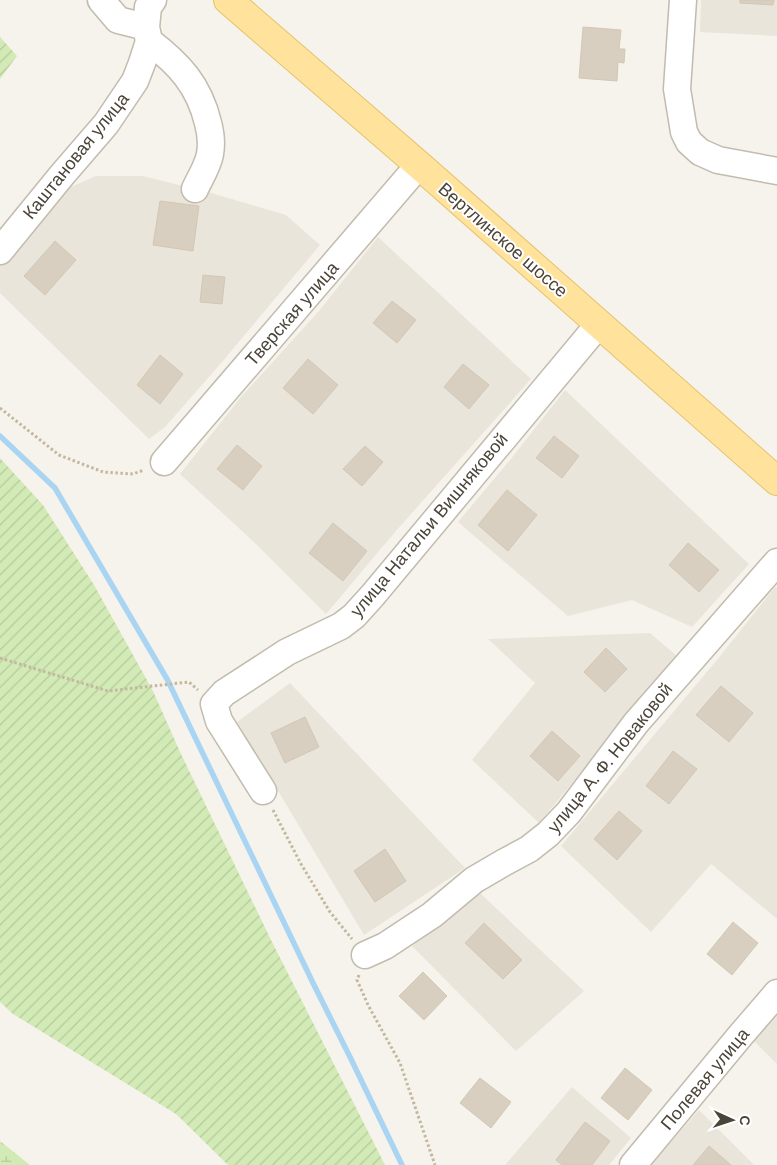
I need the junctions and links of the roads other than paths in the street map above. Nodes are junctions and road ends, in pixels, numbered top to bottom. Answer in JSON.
{"nodes":[{"id":1,"x":101,"y":0,"type":"edge"},
{"id":2,"x":154,"y":0,"type":"edge"},
{"id":3,"x":228,"y":0,"type":"edge"},
{"id":4,"x":683,"y":0,"type":"edge"},
{"id":5,"x":148,"y":34,"type":"junction"},
{"id":6,"x":419,"y":165,"type":"junction"},
{"id":7,"x":777,"y":171,"type":"edge"},
{"id":8,"x":195,"y":189,"type":"dead end"},
{"id":9,"x":0,"y":251,"type":"edge"},
{"id":10,"x":599,"y":324,"type":"junction"},
{"id":11,"x":164,"y":462,"type":"road end"},
{"id":12,"x":777,"y":481,"type":"edge"},
{"id":13,"x":777,"y":562,"type":"edge"},
{"id":14,"x":263,"y":791,"type":"road end"},
{"id":15,"x":364,"y":955,"type":"road end"},
{"id":16,"x":777,"y":993,"type":"edge"},
{"id":17,"x":633,"y":1165,"type":"edge"}],
"edges":[{"from":1,"to":5,"type":"street"},
{"from":2,"to":5,"type":"street","name":"Каштановая улица"},
{"from":3,"to":6,"type":"main road","name":"Вертлинское шоссе"},
{"from":4,"to":7,"type":"street"},
{"from":5,"to":8,"type":"street"},
{"from":5,"to":9,"type":"street","name":"Каштановая улица"},
{"from":6,"to":10,"type":"main road","name":"Вертлинское шоссе"},
{"from":6,"to":11,"type":"street","name":"Тверская улица"},
{"from":10,"to":12,"type":"main road","name":"Вертлинское шоссе"},
{"from":10,"to":14,"type":"street","name":"улица Натальи Вишняковой"},
{"from":13,"to":15,"type":"street","name":"улица А. Ф. Новаковой"},
{"from":16,"to":17,"type":"street","name":"Полевая улица"}]}
